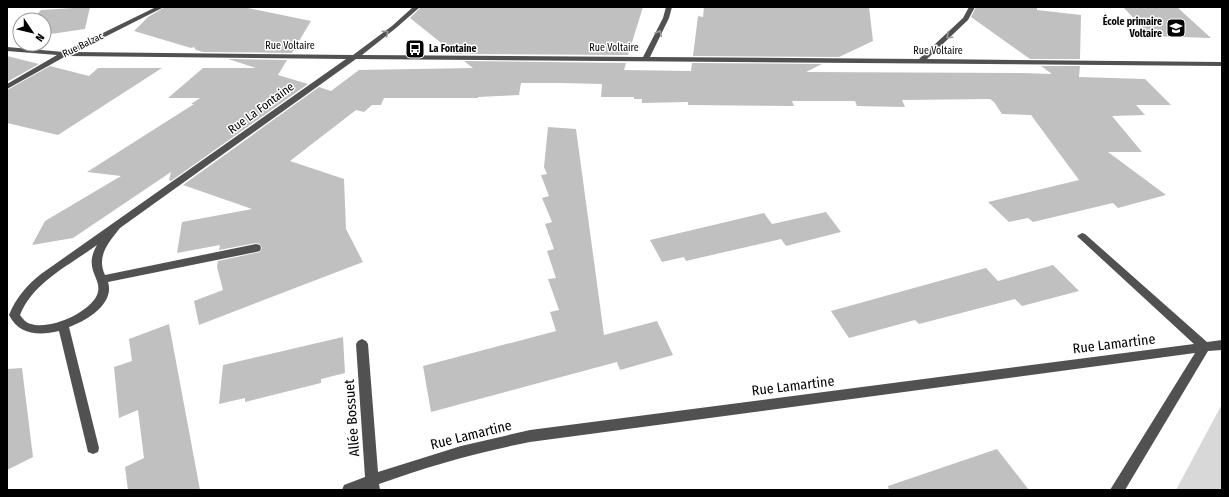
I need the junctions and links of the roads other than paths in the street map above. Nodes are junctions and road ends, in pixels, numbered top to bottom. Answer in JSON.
{"nodes":[{"id":1,"x":161,"y":7,"type":"edge"},
{"id":2,"x":417,"y":7,"type":"edge"},
{"id":3,"x":669,"y":7,"type":"edge"},
{"id":4,"x":972,"y":7,"type":"edge"},
{"id":5,"x":7,"y":49,"type":"edge"},
{"id":6,"x":65,"y":54,"type":"junction"},
{"id":7,"x":355,"y":56,"type":"junction"},
{"id":8,"x":646,"y":58,"type":"junction"},
{"id":9,"x":921,"y":61,"type":"junction"},
{"id":10,"x":1222,"y":64,"type":"edge"},
{"id":11,"x":7,"y":87,"type":"edge"},
{"id":12,"x":117,"y":226,"type":"junction"},
{"id":13,"x":1082,"y":236,"type":"dead end"},
{"id":14,"x":256,"y":248,"type":"dead end"},
{"id":15,"x":102,"y":279,"type":"junction"},
{"id":16,"x":64,"y":325,"type":"junction"},
{"id":17,"x":362,"y":344,"type":"dead end"},
{"id":18,"x":1222,"y":345,"type":"edge"},
{"id":19,"x":1204,"y":348,"type":"junction"},
{"id":20,"x":93,"y":448,"type":"dead end"},
{"id":21,"x":372,"y":485,"type":"edge"},
{"id":22,"x":349,"y":490,"type":"edge"},
{"id":23,"x":1118,"y":490,"type":"edge"}],
"edges":[{"from":1,"to":6,"type":"street","name":"Rue Balzac"},
{"from":7,"to":2,"type":"street","name":"Rue La Fontaine","one_way":true},
{"from":8,"to":3,"type":"street","one_way":true},
{"from":4,"to":9,"type":"street","one_way":true},
{"from":5,"to":6,"type":"street","name":"Rue Voltaire"},
{"from":6,"to":7,"type":"street","name":"Rue Voltaire"},
{"from":6,"to":11,"type":"street","name":"Rue Balzac"},
{"from":7,"to":8,"type":"street","name":"Rue Voltaire"},
{"from":7,"to":12,"type":"street","name":"Rue La Fontaine"},
{"from":8,"to":9,"type":"street","name":"Rue Voltaire"},
{"from":9,"to":10,"type":"street","name":"Rue Voltaire"},
{"from":12,"to":15,"type":"street","name":"Rue La Fontaine"},
{"from":12,"to":16,"type":"street","name":"Rue La Fontaine"},
{"from":13,"to":19,"type":"street"},
{"from":14,"to":15,"type":"street"},
{"from":15,"to":16,"type":"street","name":"Rue La Fontaine"},
{"from":16,"to":20,"type":"street"},
{"from":17,"to":21,"type":"street","name":"Allée Bossuet"},
{"from":18,"to":19,"type":"street","name":"Rue Lamartine"},
{"from":19,"to":21,"type":"street","name":"Rue Lamartine"},
{"from":19,"to":23,"type":"street"},
{"from":21,"to":22,"type":"street"}]}
